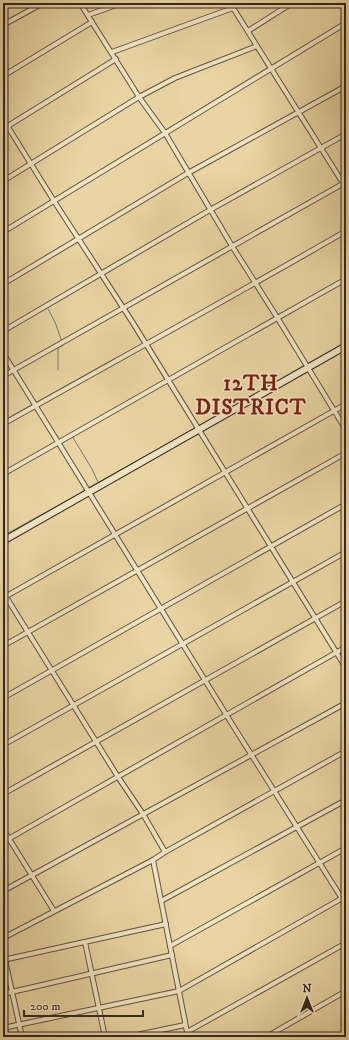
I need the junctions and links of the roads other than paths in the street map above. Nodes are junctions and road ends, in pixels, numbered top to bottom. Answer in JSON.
{"nodes":[{"id":1,"x":44,"y":3,"type":"edge"},
{"id":2,"x":80,"y":3,"type":"edge"},
{"id":3,"x":122,"y":3,"type":"edge"},
{"id":4,"x":230,"y":3,"type":"edge"},
{"id":5,"x":292,"y":3,"type":"edge"},
{"id":6,"x":233,"y":8,"type":"junction"},
{"id":7,"x":88,"y":15,"type":"junction"},
{"id":8,"x":92,"y":22,"type":"junction"},
{"id":9,"x":346,"y":23,"type":"edge"},
{"id":10,"x":3,"y":25,"type":"edge"},
{"id":11,"x":248,"y":31,"type":"junction"},
{"id":12,"x":257,"y":46,"type":"junction"},
{"id":13,"x":112,"y":52,"type":"junction"},
{"id":14,"x":116,"y":59,"type":"junction"},
{"id":15,"x":271,"y":68,"type":"junction"},
{"id":16,"x":3,"y":76,"type":"edge"},
{"id":17,"x":346,"y":86,"type":"edge"},
{"id":18,"x":140,"y":97,"type":"junction"},
{"id":19,"x":299,"y":112,"type":"junction"},
{"id":20,"x":3,"y":119,"type":"edge"},
{"id":21,"x":5,"y":127,"type":"edge"},
{"id":22,"x":165,"y":133,"type":"junction"},
{"id":23,"x":346,"y":134,"type":"edge"},
{"id":24,"x":321,"y":148,"type":"junction"},
{"id":25,"x":31,"y":164,"type":"junction"},
{"id":26,"x":188,"y":173,"type":"junction"},
{"id":27,"x":3,"y":181,"type":"edge"},
{"id":28,"x":345,"y":185,"type":"edge"},
{"id":29,"x":54,"y":201,"type":"junction"},
{"id":30,"x":210,"y":210,"type":"junction"},
{"id":31,"x":346,"y":231,"type":"edge"},
{"id":32,"x":3,"y":232,"type":"edge"},
{"id":33,"x":78,"y":238,"type":"junction"},
{"id":34,"x":232,"y":246,"type":"junction"},
{"id":35,"x":100,"y":273,"type":"junction"},
{"id":36,"x":346,"y":279,"type":"edge"},
{"id":37,"x":256,"y":283,"type":"junction"},
{"id":38,"x":3,"y":284,"type":"edge"},
{"id":39,"x":123,"y":308,"type":"junction"},
{"id":40,"x":277,"y":317,"type":"junction"},
{"id":41,"x":3,"y":331,"type":"edge"},
{"id":42,"x":145,"y":344,"type":"junction"},
{"id":43,"x":346,"y":346,"type":"edge"},
{"id":44,"x":3,"y":353,"type":"edge"},
{"id":45,"x":308,"y":368,"type":"junction"},
{"id":46,"x":13,"y":370,"type":"junction"},
{"id":47,"x":3,"y":376,"type":"edge"},
{"id":48,"x":168,"y":380,"type":"junction"},
{"id":49,"x":346,"y":404,"type":"edge"},
{"id":50,"x":36,"y":406,"type":"junction"},
{"id":51,"x":334,"y":410,"type":"junction"},
{"id":52,"x":3,"y":424,"type":"edge"},
{"id":53,"x":199,"y":430,"type":"junction"},
{"id":54,"x":346,"y":430,"type":"edge"},
{"id":55,"x":58,"y":442,"type":"junction"},
{"id":56,"x":346,"y":453,"type":"edge"},
{"id":57,"x":225,"y":472,"type":"junction"},
{"id":58,"x":3,"y":474,"type":"edge"},
{"id":59,"x":89,"y":492,"type":"junction"},
{"id":60,"x":346,"y":504,"type":"edge"},
{"id":61,"x":247,"y":509,"type":"junction"},
{"id":62,"x":115,"y":534,"type":"junction"},
{"id":63,"x":3,"y":541,"type":"edge"},
{"id":64,"x":270,"y":546,"type":"junction"},
{"id":65,"x":346,"y":552,"type":"edge"},
{"id":66,"x":137,"y":571,"type":"junction"},
{"id":67,"x":292,"y":582,"type":"junction"},
{"id":68,"x":4,"y":595,"type":"edge"},
{"id":69,"x":346,"y":601,"type":"edge"},
{"id":70,"x":161,"y":609,"type":"junction"},
{"id":71,"x":315,"y":618,"type":"junction"},
{"id":72,"x":28,"y":632,"type":"junction"},
{"id":73,"x":182,"y":644,"type":"junction"},
{"id":74,"x":3,"y":646,"type":"edge"},
{"id":75,"x":346,"y":647,"type":"edge"},
{"id":76,"x":337,"y":652,"type":"junction"},
{"id":77,"x":346,"y":668,"type":"edge"},
{"id":78,"x":52,"y":670,"type":"junction"},
{"id":79,"x":205,"y":680,"type":"junction"},
{"id":80,"x":3,"y":698,"type":"edge"},
{"id":81,"x":346,"y":703,"type":"edge"},
{"id":82,"x":73,"y":705,"type":"junction"},
{"id":83,"x":226,"y":716,"type":"junction"},
{"id":84,"x":96,"y":742,"type":"junction"},
{"id":85,"x":3,"y":745,"type":"edge"},
{"id":86,"x":346,"y":751,"type":"edge"},
{"id":87,"x":251,"y":755,"type":"junction"},
{"id":88,"x":118,"y":777,"type":"junction"},
{"id":89,"x":274,"y":791,"type":"junction"},
{"id":90,"x":3,"y":794,"type":"edge"},
{"id":91,"x":346,"y":800,"type":"edge"},
{"id":92,"x":143,"y":814,"type":"junction"},
{"id":93,"x":296,"y":827,"type":"junction"},
{"id":94,"x":3,"y":829,"type":"edge"},
{"id":95,"x":9,"y":839,"type":"junction"},
{"id":96,"x":3,"y":842,"type":"edge"},
{"id":97,"x":346,"y":848,"type":"edge"},
{"id":98,"x":165,"y":852,"type":"junction"},
{"id":99,"x":153,"y":860,"type":"junction"},
{"id":100,"x":319,"y":863,"type":"junction"},
{"id":101,"x":32,"y":875,"type":"junction"},
{"id":102,"x":3,"y":891,"type":"edge"},
{"id":103,"x":344,"y":897,"type":"edge"},
{"id":104,"x":161,"y":901,"type":"junction"},
{"id":105,"x":346,"y":905,"type":"edge"},
{"id":106,"x":54,"y":911,"type":"junction"},
{"id":107,"x":166,"y":924,"type":"junction"},
{"id":108,"x":3,"y":938,"type":"edge"},
{"id":109,"x":85,"y":942,"type":"junction"},
{"id":110,"x":346,"y":943,"type":"edge"},
{"id":111,"x":170,"y":946,"type":"junction"},
{"id":112,"x":3,"y":951,"type":"edge"},
{"id":113,"x":172,"y":955,"type":"junction"},
{"id":114,"x":4,"y":960,"type":"edge"},
{"id":115,"x":91,"y":974,"type":"junction"},
{"id":116,"x":179,"y":991,"type":"junction"},
{"id":117,"x":346,"y":991,"type":"edge"},
{"id":118,"x":12,"y":992,"type":"junction"},
{"id":119,"x":3,"y":994,"type":"edge"},
{"id":120,"x":99,"y":1008,"type":"junction"},
{"id":121,"x":19,"y":1025,"type":"junction"},
{"id":122,"x":185,"y":1025,"type":"junction"},
{"id":123,"x":3,"y":1028,"type":"edge"},
{"id":124,"x":187,"y":1035,"type":"edge"},
{"id":125,"x":22,"y":1037,"type":"edge"},
{"id":126,"x":105,"y":1037,"type":"edge"},
{"id":127,"x":127,"y":1037,"type":"edge"},
{"id":128,"x":266,"y":1037,"type":"edge"}],
"edges":[{"from":1,"to":10,"type":"street"},
{"from":2,"to":7,"type":"street"},
{"from":3,"to":7,"type":"street"},
{"from":4,"to":6,"type":"street"},
{"from":5,"to":11,"type":"street"},
{"from":6,"to":11,"type":"street"},
{"from":6,"to":13,"type":"street"},
{"from":7,"to":8,"type":"street"},
{"from":8,"to":13,"type":"street"},
{"from":8,"to":16,"type":"street"},
{"from":9,"to":15,"type":"street"},
{"from":11,"to":12,"type":"street"},
{"from":12,"to":15,"type":"street"},
{"from":12,"to":18,"type":"street"},
{"from":13,"to":14,"type":"street"},
{"from":14,"to":18,"type":"street"},
{"from":14,"to":21,"type":"street"},
{"from":15,"to":19,"type":"street"},
{"from":15,"to":22,"type":"street"},
{"from":17,"to":19,"type":"street"},
{"from":18,"to":22,"type":"street"},
{"from":18,"to":25,"type":"street"},
{"from":19,"to":24,"type":"street"},
{"from":19,"to":26,"type":"street"},
{"from":20,"to":21,"type":"street"},
{"from":21,"to":25,"type":"street"},
{"from":22,"to":26,"type":"street"},
{"from":22,"to":29,"type":"street"},
{"from":23,"to":24,"type":"street"},
{"from":24,"to":28,"type":"street"},
{"from":24,"to":30,"type":"street"},
{"from":25,"to":27,"type":"street"},
{"from":25,"to":29,"type":"street"},
{"from":26,"to":30,"type":"street"},
{"from":26,"to":33,"type":"street"},
{"from":28,"to":34,"type":"street"},
{"from":29,"to":32,"type":"street"},
{"from":29,"to":33,"type":"street"},
{"from":30,"to":34,"type":"street"},
{"from":30,"to":35,"type":"street"},
{"from":31,"to":37,"type":"street"},
{"from":33,"to":35,"type":"street"},
{"from":33,"to":38,"type":"street"},
{"from":34,"to":37,"type":"street"},
{"from":34,"to":39,"type":"street"},
{"from":35,"to":39,"type":"street"},
{"from":35,"to":41,"type":"street"},
{"from":36,"to":40,"type":"street"},
{"from":37,"to":40,"type":"street"},
{"from":37,"to":42,"type":"street"},
{"from":39,"to":42,"type":"street"},
{"from":39,"to":46,"type":"street"},
{"from":40,"to":45,"type":"street"},
{"from":40,"to":48,"type":"street"},
{"from":42,"to":48,"type":"street"},
{"from":42,"to":50,"type":"street"},
{"from":43,"to":45,"type":"street"},
{"from":44,"to":46,"type":"street"},
{"from":45,"to":51,"type":"street"},
{"from":45,"to":53,"type":"street"},
{"from":46,"to":47,"type":"street"},
{"from":46,"to":50,"type":"street"},
{"from":48,"to":53,"type":"street"},
{"from":48,"to":55,"type":"street"},
{"from":49,"to":51,"type":"street"},
{"from":50,"to":52,"type":"street"},
{"from":50,"to":55,"type":"street"},
{"from":51,"to":54,"type":"street"},
{"from":51,"to":57,"type":"street"},
{"from":53,"to":57,"type":"street"},
{"from":53,"to":59,"type":"street"},
{"from":55,"to":58,"type":"street"},
{"from":55,"to":59,"type":"street"},
{"from":56,"to":61,"type":"street"},
{"from":57,"to":61,"type":"street"},
{"from":57,"to":62,"type":"street"},
{"from":59,"to":62,"type":"street"},
{"from":59,"to":63,"type":"street"},
{"from":60,"to":64,"type":"street"},
{"from":61,"to":64,"type":"street"},
{"from":61,"to":66,"type":"street"},
{"from":62,"to":66,"type":"street"},
{"from":62,"to":68,"type":"street"},
{"from":64,"to":67,"type":"street"},
{"from":64,"to":70,"type":"street"},
{"from":65,"to":67,"type":"street"},
{"from":66,"to":70,"type":"street"},
{"from":66,"to":72,"type":"street"},
{"from":67,"to":71,"type":"street"},
{"from":67,"to":73,"type":"street"},
{"from":68,"to":72,"type":"street"},
{"from":69,"to":71,"type":"street"},
{"from":70,"to":73,"type":"street"},
{"from":70,"to":78,"type":"street"},
{"from":71,"to":76,"type":"street"},
{"from":71,"to":79,"type":"street"},
{"from":72,"to":74,"type":"street"},
{"from":72,"to":78,"type":"street"},
{"from":73,"to":79,"type":"street"},
{"from":73,"to":82,"type":"street"},
{"from":75,"to":76,"type":"street"},
{"from":76,"to":77,"type":"street"},
{"from":76,"to":83,"type":"street"},
{"from":78,"to":80,"type":"street"},
{"from":78,"to":82,"type":"street"},
{"from":79,"to":83,"type":"street"},
{"from":79,"to":84,"type":"street"},
{"from":81,"to":87,"type":"street"},
{"from":82,"to":84,"type":"street"},
{"from":82,"to":85,"type":"street"},
{"from":83,"to":87,"type":"street"},
{"from":83,"to":88,"type":"street"},
{"from":84,"to":88,"type":"street"},
{"from":84,"to":90,"type":"street"},
{"from":86,"to":89,"type":"street"},
{"from":87,"to":89,"type":"street"},
{"from":87,"to":92,"type":"street"},
{"from":88,"to":92,"type":"street"},
{"from":88,"to":95,"type":"street"},
{"from":89,"to":93,"type":"street"},
{"from":89,"to":98,"type":"street"},
{"from":91,"to":93,"type":"street"},
{"from":92,"to":98,"type":"street"},
{"from":92,"to":101,"type":"street"},
{"from":93,"to":100,"type":"street"},
{"from":93,"to":104,"type":"street"},
{"from":94,"to":95,"type":"street"},
{"from":95,"to":96,"type":"street"},
{"from":95,"to":101,"type":"street"},
{"from":97,"to":100,"type":"street"},
{"from":98,"to":99,"type":"street"},
{"from":99,"to":104,"type":"street"},
{"from":99,"to":106,"type":"street"},
{"from":100,"to":103,"type":"street"},
{"from":100,"to":111,"type":"street"},
{"from":101,"to":102,"type":"street"},
{"from":101,"to":106,"type":"street"},
{"from":103,"to":105,"type":"street"},
{"from":103,"to":116,"type":"street"},
{"from":104,"to":107,"type":"street"},
{"from":106,"to":108,"type":"street"},
{"from":107,"to":109,"type":"street"},
{"from":107,"to":111,"type":"street"},
{"from":109,"to":114,"type":"street"},
{"from":109,"to":115,"type":"street"},
{"from":110,"to":124,"type":"street"},
{"from":111,"to":113,"type":"street"},
{"from":112,"to":114,"type":"street"},
{"from":113,"to":115,"type":"street"},
{"from":113,"to":116,"type":"street"},
{"from":114,"to":118,"type":"street"},
{"from":115,"to":118,"type":"street"},
{"from":115,"to":120,"type":"street"},
{"from":116,"to":120,"type":"street"},
{"from":116,"to":122,"type":"street"},
{"from":117,"to":128,"type":"street"},
{"from":118,"to":119,"type":"street"},
{"from":118,"to":121,"type":"street"},
{"from":120,"to":121,"type":"street"},
{"from":120,"to":126,"type":"street"},
{"from":121,"to":123,"type":"street"},
{"from":121,"to":125,"type":"street"},
{"from":122,"to":124,"type":"street"},
{"from":122,"to":127,"type":"street"}]}
